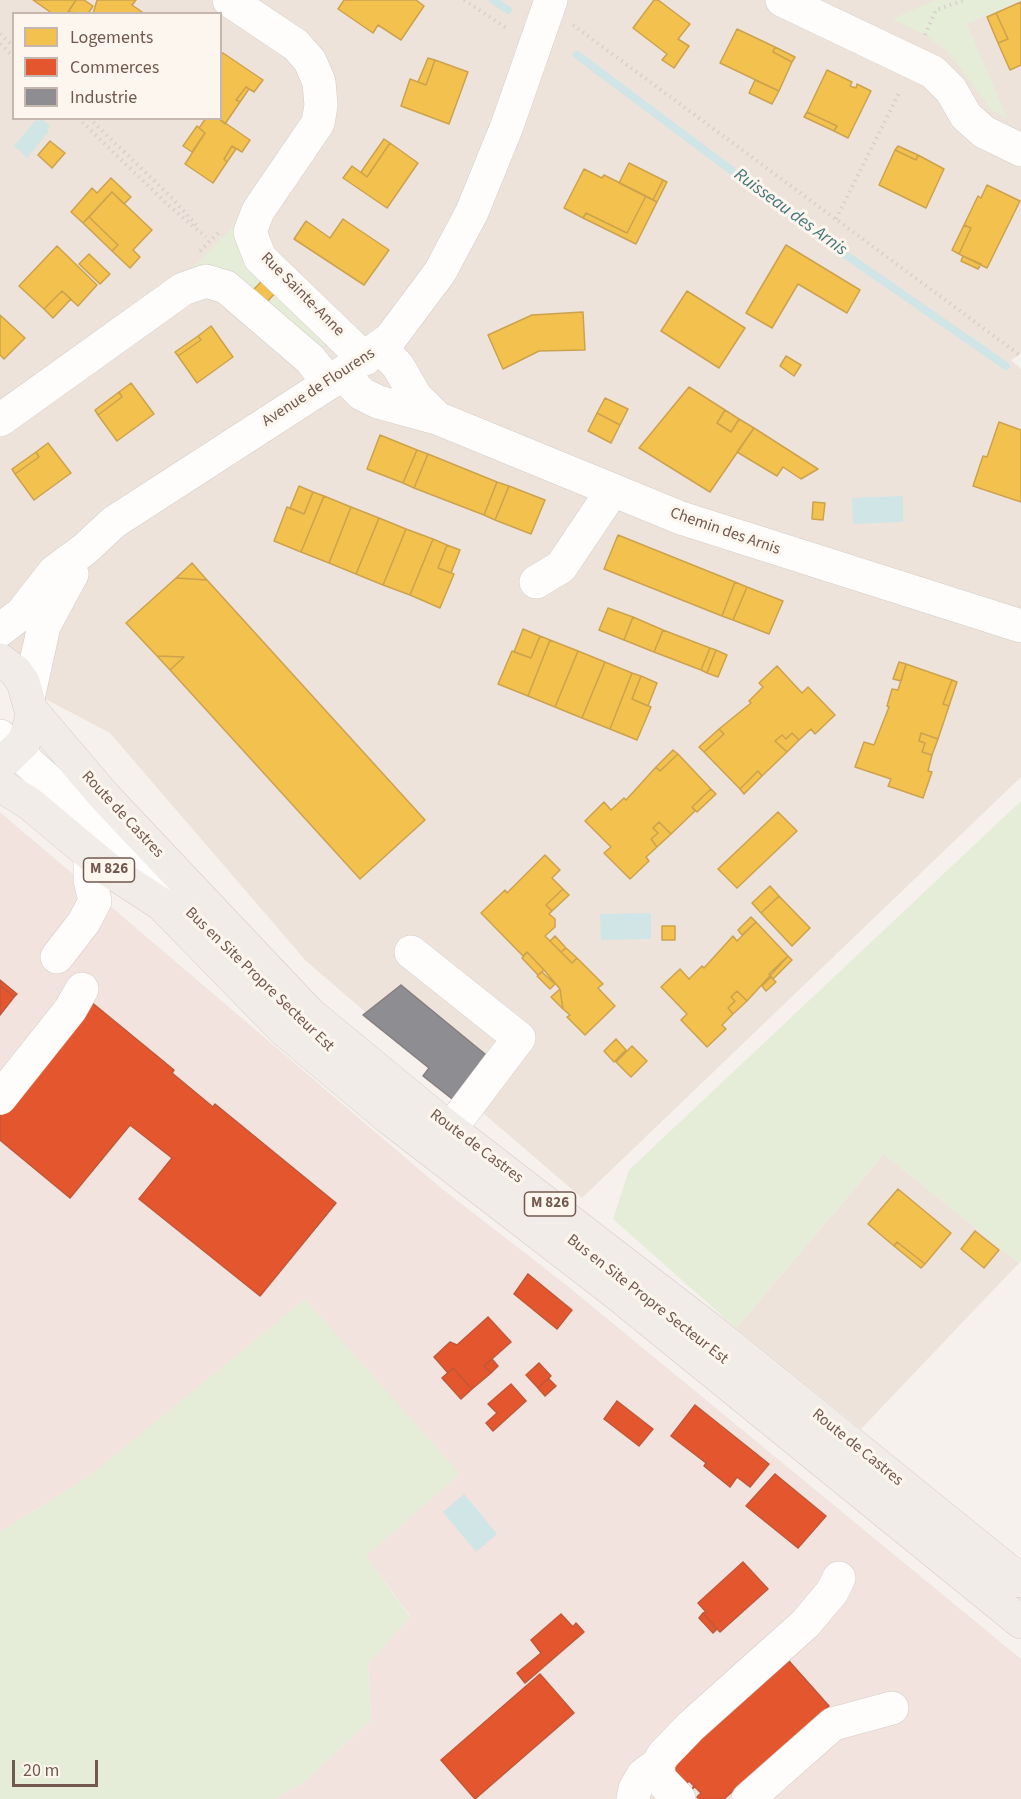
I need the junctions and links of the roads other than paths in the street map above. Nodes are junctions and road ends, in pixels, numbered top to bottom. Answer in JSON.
{"nodes":[{"id":1,"x":229,"y":0,"type":"edge"},
{"id":2,"x":782,"y":0,"type":"edge"},
{"id":3,"x":549,"y":4,"type":"edge"},
{"id":4,"x":1021,"y":150,"type":"edge"},
{"id":5,"x":354,"y":366,"type":"junction"},
{"id":6,"x":437,"y":418,"type":"junction"},
{"id":7,"x":0,"y":420,"type":"edge"},
{"id":8,"x":612,"y":491,"type":"junction"},
{"id":9,"x":85,"y":549,"type":"junction"},
{"id":10,"x":536,"y":582,"type":"dead end"},
{"id":11,"x":1021,"y":626,"type":"edge"},
{"id":12,"x":0,"y":630,"type":"edge"},
{"id":13,"x":0,"y":660,"type":"edge"},
{"id":14,"x":30,"y":702,"type":"junction"},
{"id":15,"x":6,"y":751,"type":"edge"},
{"id":16,"x":0,"y":785,"type":"edge"},
{"id":17,"x":93,"y":841,"type":"junction"},
{"id":18,"x":411,"y":952,"type":"dead end"},
{"id":19,"x":57,"y":957,"type":"dead end"},
{"id":20,"x":82,"y":988,"type":"dead end"},
{"id":21,"x":0,"y":1098,"type":"edge"},
{"id":22,"x":451,"y":1128,"type":"junction"},
{"id":23,"x":839,"y":1578,"type":"dead end"},
{"id":24,"x":1021,"y":1581,"type":"edge"},
{"id":25,"x":1021,"y":1596,"type":"edge"},
{"id":26,"x":1021,"y":1622,"type":"edge"},
{"id":27,"x":892,"y":1708,"type":"dead end"},
{"id":28,"x":664,"y":1785,"type":"edge"},
{"id":29,"x":633,"y":1799,"type":"edge"},
{"id":30,"x":748,"y":1799,"type":"edge"}],
"edges":[{"from":1,"to":5,"type":"street","name":"Rue Sainte-Anne"},
{"from":2,"to":4,"type":"street"},
{"from":3,"to":5,"type":"street","name":"Avenue de Flourens"},
{"from":5,"to":6,"type":"street","name":"Chemin des Arnis"},
{"from":5,"to":6,"type":"street","name":"Chemin des Arnis"},
{"from":5,"to":7,"type":"street"},
{"from":5,"to":9,"type":"street","name":"Avenue de Flourens"},
{"from":6,"to":8,"type":"street","name":"Chemin des Arnis"},
{"from":8,"to":10,"type":"street"},
{"from":8,"to":11,"type":"street","name":"Chemin des Arnis"},
{"from":9,"to":12,"type":"street","name":"Avenue de Flourens"},
{"from":9,"to":14,"type":"street","name":"Avenue de Flourens"},
{"from":13,"to":14,"type":"main road","number":"M 826"},
{"from":14,"to":15,"type":"main road"},
{"from":14,"to":22,"type":"main road","name":"Route de Castres","number":"M 826"},
{"from":15,"to":17,"type":"street","name":"Bus en Site Propre Secteur Est"},
{"from":16,"to":17,"type":"main road","name":"Route de Castres","number":"M 826"},
{"from":17,"to":19,"type":"street"},
{"from":17,"to":25,"type":"street","name":"Bus en Site Propre Secteur Est"},
{"from":17,"to":26,"type":"main road","name":"Route de Castres","number":"M 826"},
{"from":18,"to":22,"type":"street"},
{"from":20,"to":21,"type":"street"},
{"from":22,"to":24,"type":"main road","name":"Route de Castres","number":"M 826"},
{"from":23,"to":28,"type":"street"},
{"from":27,"to":30,"type":"street"},
{"from":28,"to":29,"type":"street"}]}
